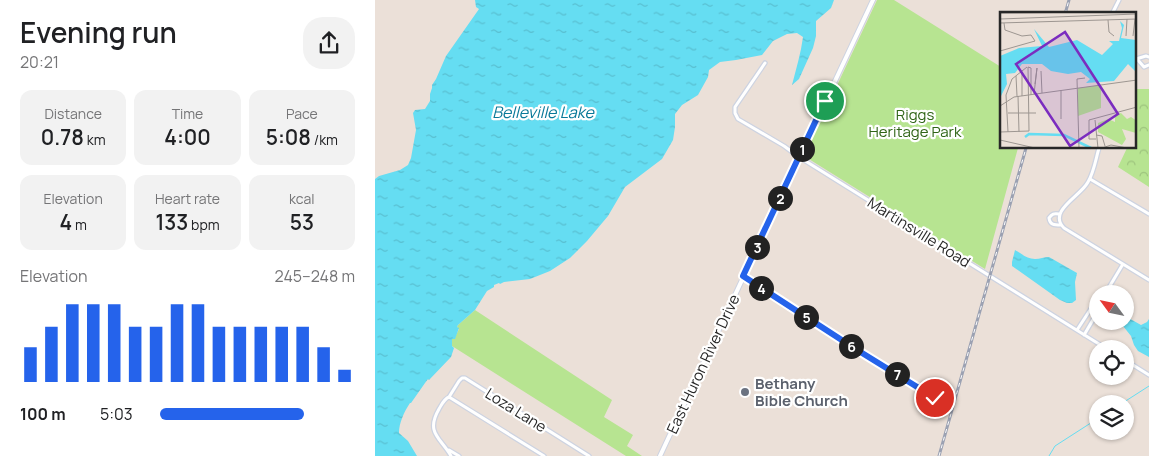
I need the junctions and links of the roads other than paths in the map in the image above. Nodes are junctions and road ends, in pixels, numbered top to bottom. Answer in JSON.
{"nodes":[{"id":1,"x":873,"y":0,"type":"edge"},
{"id":2,"x":1119,"y":0,"type":"edge"},
{"id":3,"x":1113,"y":12,"type":"edge"},
{"id":4,"x":1137,"y":60,"type":"edge"},
{"id":5,"x":765,"y":62,"type":"dead end"},
{"id":6,"x":1149,"y":65,"type":"edge"},
{"id":7,"x":1099,"y":149,"type":"edge"},
{"id":8,"x":799,"y":157,"type":"junction"},
{"id":9,"x":1090,"y":179,"type":"junction"},
{"id":10,"x":1059,"y":214,"type":"junction"},
{"id":11,"x":1149,"y":214,"type":"edge"},
{"id":12,"x":1061,"y":225,"type":"junction"},
{"id":13,"x":1123,"y":264,"type":"junction"},
{"id":14,"x":743,"y":276,"type":"junction"},
{"id":15,"x":1149,"y":280,"type":"edge"},
{"id":16,"x":1110,"y":285,"type":"edge"},
{"id":17,"x":1089,"y":312,"type":"edge"},
{"id":18,"x":1089,"y":327,"type":"edge"},
{"id":19,"x":1077,"y":330,"type":"junction"},
{"id":20,"x":1084,"y":335,"type":"junction"},
{"id":21,"x":1092,"y":340,"type":"edge"},
{"id":22,"x":1134,"y":366,"type":"edge"},
{"id":23,"x":1149,"y":375,"type":"edge"},
{"id":24,"x":449,"y":396,"type":"junction"},
{"id":25,"x":935,"y":398,"type":"dead end"},
{"id":26,"x":445,"y":448,"type":"junction"},
{"id":27,"x":451,"y":456,"type":"edge"},
{"id":28,"x":459,"y":456,"type":"edge"},
{"id":29,"x":544,"y":456,"type":"edge"},
{"id":30,"x":589,"y":456,"type":"edge"},
{"id":31,"x":660,"y":456,"type":"edge"}],
"edges":[{"from":1,"to":8,"type":"main road","name":"East Huron River Drive"},
{"from":2,"to":3,"type":"street"},
{"from":4,"to":6,"type":"street"},
{"from":5,"to":8,"type":"street","name":"Martinsville Road"},
{"from":7,"to":9,"type":"street"},
{"from":8,"to":14,"type":"main road","name":"East Huron River Drive"},
{"from":8,"to":19,"type":"street","name":"Martinsville Road"},
{"from":9,"to":10,"type":"street"},
{"from":9,"to":11,"type":"street"},
{"from":10,"to":12,"type":"street"},
{"from":10,"to":12,"type":"street"},
{"from":12,"to":13,"type":"street"},
{"from":13,"to":15,"type":"street"},
{"from":13,"to":16,"type":"street"},
{"from":14,"to":25,"type":"street"},
{"from":14,"to":31,"type":"main road","name":"East Huron River Drive"},
{"from":17,"to":19,"type":"street"},
{"from":18,"to":20,"type":"street"},
{"from":19,"to":20,"type":"street","name":"Martinsville Road"},
{"from":20,"to":21,"type":"street","name":"Martinsville Road"},
{"from":22,"to":23,"type":"street"},
{"from":24,"to":26,"type":"street"},
{"from":24,"to":29,"type":"street"},
{"from":24,"to":30,"type":"street","name":"Loza Lane"},
{"from":26,"to":27,"type":"street"},
{"from":26,"to":28,"type":"street"}]}
